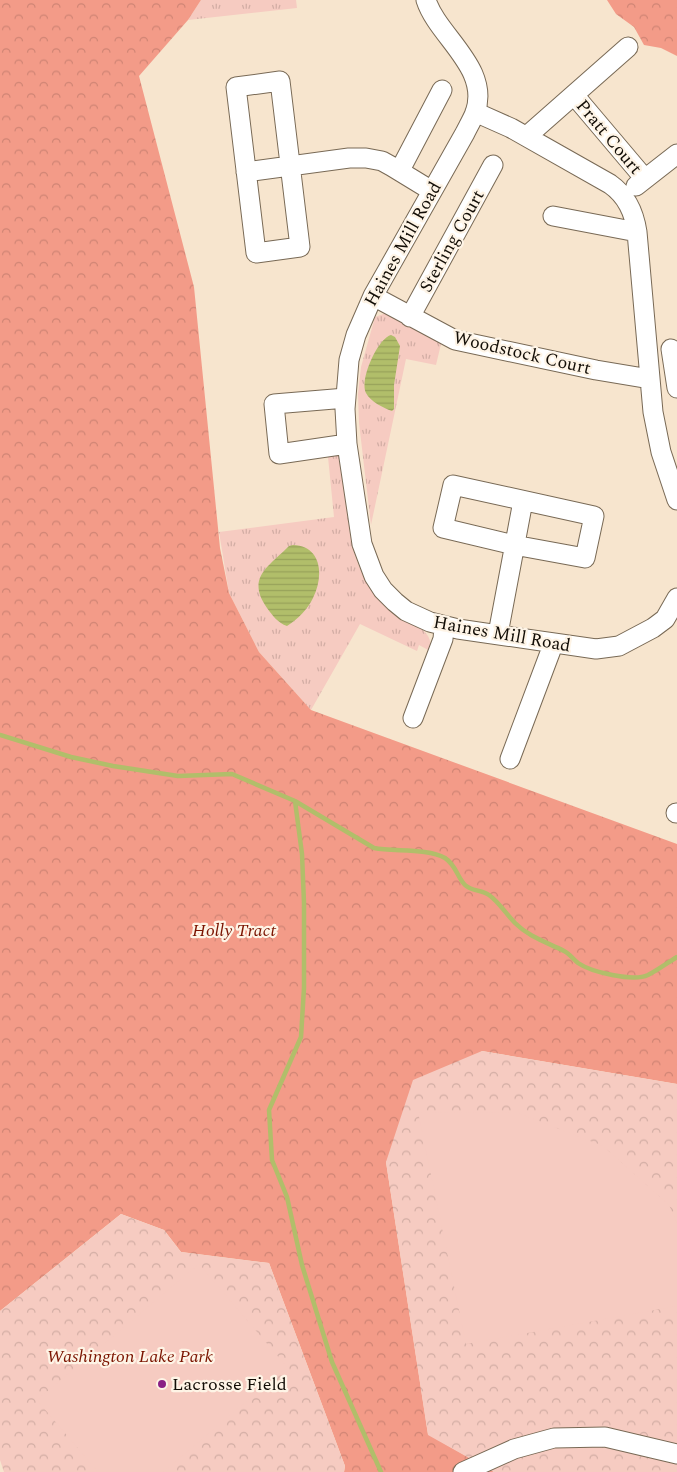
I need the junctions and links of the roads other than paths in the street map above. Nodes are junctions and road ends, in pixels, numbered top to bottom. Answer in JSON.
{"nodes":[{"id":1,"x":426,"y":0,"type":"edge"},
{"id":2,"x":628,"y":47,"type":"dead end"},
{"id":3,"x":442,"y":90,"type":"dead end"},
{"id":4,"x":574,"y":95,"type":"junction"},
{"id":5,"x":475,"y":112,"type":"junction"},
{"id":6,"x":526,"y":136,"type":"junction"},
{"id":7,"x":677,"y":154,"type":"edge"},
{"id":8,"x":493,"y":165,"type":"dead end"},
{"id":9,"x":291,"y":166,"type":"junction"},
{"id":10,"x":400,"y":170,"type":"junction"},
{"id":11,"x":246,"y":172,"type":"junction"},
{"id":12,"x":645,"y":179,"type":"junction"},
{"id":13,"x":432,"y":191,"type":"junction"},
{"id":14,"x":624,"y":196,"type":"junction"},
{"id":15,"x":553,"y":216,"type":"dead end"},
{"id":16,"x":637,"y":232,"type":"junction"},
{"id":17,"x":373,"y":296,"type":"junction"},
{"id":18,"x":410,"y":317,"type":"junction"},
{"id":19,"x":674,"y":349,"type":"edge"},
{"id":20,"x":647,"y":350,"type":"junction"},
{"id":21,"x":650,"y":379,"type":"junction"},
{"id":22,"x":677,"y":388,"type":"edge"},
{"id":23,"x":346,"y":398,"type":"junction"},
{"id":24,"x":348,"y":444,"type":"junction"},
{"id":25,"x":671,"y":461,"type":"edge"},
{"id":26,"x":523,"y":500,"type":"junction"},
{"id":27,"x":677,"y":500,"type":"edge"},
{"id":28,"x":514,"y":545,"type":"junction"},
{"id":29,"x":676,"y":604,"type":"edge"},
{"id":30,"x":444,"y":626,"type":"junction"},
{"id":31,"x":498,"y":634,"type":"junction"},
{"id":32,"x":553,"y":643,"type":"junction"},
{"id":33,"x":413,"y":718,"type":"dead end"},
{"id":34,"x":510,"y":759,"type":"dead end"},
{"id":35,"x":677,"y":1454,"type":"edge"},
{"id":36,"x":463,"y":1472,"type":"edge"}],
"edges":[{"from":1,"to":5,"type":"street","name":"Haines Mill Road"},
{"from":2,"to":4,"type":"street","name":"Pratt Court"},
{"from":3,"to":10,"type":"street"},
{"from":4,"to":6,"type":"street","name":"Pratt Court"},
{"from":4,"to":12,"type":"street","name":"Pratt Court"},
{"from":5,"to":6,"type":"street"},
{"from":5,"to":13,"type":"street","name":"Haines Mill Road"},
{"from":6,"to":14,"type":"street"},
{"from":7,"to":12,"type":"street","name":"Pratt Court"},
{"from":8,"to":18,"type":"street","name":"Sterling Court"},
{"from":9,"to":10,"type":"street"},
{"from":9,"to":11,"type":"street"},
{"from":9,"to":11,"type":"street"},
{"from":9,"to":11,"type":"street"},
{"from":10,"to":13,"type":"street"},
{"from":12,"to":14,"type":"street","name":"Pratt Court"},
{"from":13,"to":17,"type":"street","name":"Haines Mill Road"},
{"from":14,"to":16,"type":"street"},
{"from":15,"to":16,"type":"street"},
{"from":16,"to":20,"type":"street"},
{"from":17,"to":18,"type":"street","name":"Woodstock Court"},
{"from":17,"to":23,"type":"street","name":"Haines Mill Road"},
{"from":18,"to":21,"type":"street","name":"Woodstock Court"},
{"from":19,"to":20,"type":"street"},
{"from":19,"to":22,"type":"street"},
{"from":20,"to":21,"type":"street"},
{"from":21,"to":25,"type":"street"},
{"from":23,"to":24,"type":"street","name":"Haines Mill Road"},
{"from":23,"to":24,"type":"street"},
{"from":24,"to":30,"type":"street","name":"Haines Mill Road"},
{"from":25,"to":27,"type":"street"},
{"from":26,"to":28,"type":"street"},
{"from":26,"to":28,"type":"street"},
{"from":26,"to":28,"type":"street"},
{"from":28,"to":31,"type":"street"},
{"from":29,"to":32,"type":"street","name":"Haines Mill Road"},
{"from":30,"to":31,"type":"street","name":"Haines Mill Road"},
{"from":30,"to":33,"type":"street"},
{"from":31,"to":32,"type":"street","name":"Haines Mill Road"},
{"from":32,"to":34,"type":"street"},
{"from":35,"to":36,"type":"street"}]}
